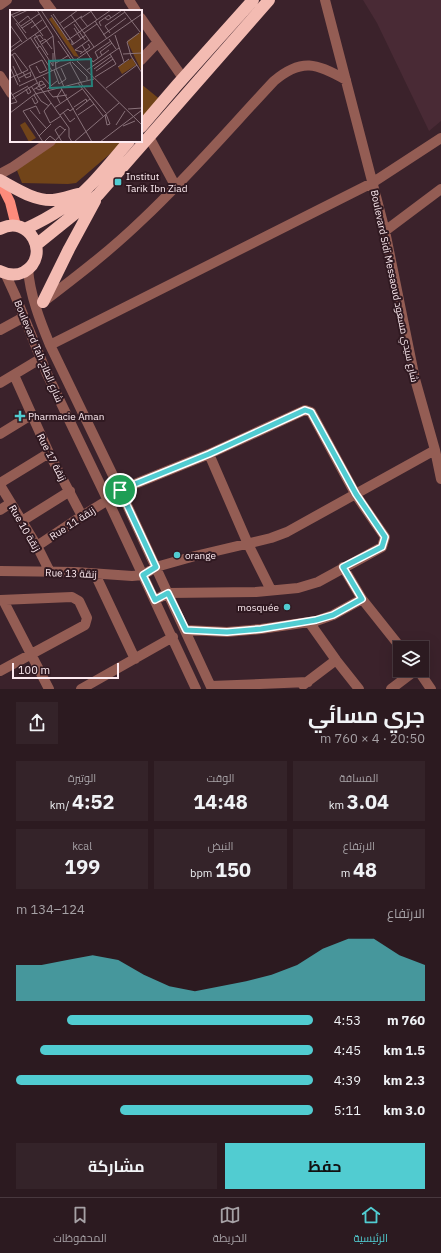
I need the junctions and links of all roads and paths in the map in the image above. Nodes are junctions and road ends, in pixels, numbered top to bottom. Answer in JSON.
{"nodes":[{"id":1,"x":7,"y":0,"type":"edge"},
{"id":2,"x":44,"y":0,"type":"edge"},
{"id":3,"x":253,"y":0,"type":"edge"},
{"id":4,"x":269,"y":0,"type":"edge"},
{"id":5,"x":325,"y":0,"type":"edge"},
{"id":6,"x":0,"y":5,"type":"edge"},
{"id":7,"x":51,"y":10,"type":"edge"},
{"id":8,"x":142,"y":20,"type":"edge"},
{"id":9,"x":157,"y":43,"type":"junction"},
{"id":10,"x":142,"y":59,"type":"edge"},
{"id":11,"x":183,"y":78,"type":"junction"},
{"id":12,"x":4,"y":80,"type":"edge"},
{"id":13,"x":346,"y":80,"type":"junction"},
{"id":14,"x":10,"y":91,"type":"edge"},
{"id":15,"x":142,"y":126,"type":"edge"},
{"id":16,"x":149,"y":137,"type":"junction"},
{"id":17,"x":441,"y":138,"type":"edge"},
{"id":18,"x":50,"y":142,"type":"edge"},
{"id":19,"x":128,"y":142,"type":"edge"},
{"id":20,"x":0,"y":174,"type":"edge"},
{"id":21,"x":0,"y":181,"type":"edge"},
{"id":22,"x":372,"y":183,"type":"junction"},
{"id":23,"x":176,"y":187,"type":"junction"},
{"id":24,"x":441,"y":189,"type":"edge"},
{"id":25,"x":82,"y":193,"type":"junction"},
{"id":26,"x":98,"y":195,"type":"junction"},
{"id":27,"x":20,"y":228,"type":"junction"},
{"id":28,"x":0,"y":229,"type":"edge"},
{"id":29,"x":385,"y":231,"type":"junction"},
{"id":30,"x":36,"y":245,"type":"junction"},
{"id":31,"x":28,"y":269,"type":"junction"},
{"id":32,"x":2,"y":272,"type":"edge"},
{"id":33,"x":40,"y":304,"type":"junction"},
{"id":34,"x":24,"y":317,"type":"junction"},
{"id":35,"x":0,"y":330,"type":"edge"},
{"id":36,"x":50,"y":345,"type":"junction"},
{"id":37,"x":40,"y":359,"type":"junction"},
{"id":38,"x":14,"y":375,"type":"junction"},
{"id":39,"x":0,"y":383,"type":"edge"},
{"id":40,"x":31,"y":415,"type":"junction"},
{"id":41,"x":0,"y":434,"type":"edge"},
{"id":42,"x":435,"y":450,"type":"junction"},
{"id":43,"x":49,"y":453,"type":"junction"},
{"id":44,"x":209,"y":454,"type":"junction"},
{"id":45,"x":441,"y":479,"type":"edge"},
{"id":46,"x":0,"y":484,"type":"edge"},
{"id":47,"x":120,"y":490,"type":"junction"},
{"id":48,"x":70,"y":491,"type":"junction"},
{"id":49,"x":356,"y":494,"type":"junction"},
{"id":50,"x":108,"y":500,"type":"junction"},
{"id":51,"x":11,"y":503,"type":"junction"},
{"id":52,"x":0,"y":510,"type":"edge"},
{"id":53,"x":82,"y":516,"type":"junction"},
{"id":54,"x":22,"y":521,"type":"junction"},
{"id":55,"x":248,"y":544,"type":"junction"},
{"id":56,"x":37,"y":546,"type":"junction"},
{"id":57,"x":156,"y":567,"type":"junction"},
{"id":58,"x":343,"y":567,"type":"junction"},
{"id":59,"x":1,"y":570,"type":"edge"},
{"id":60,"x":50,"y":572,"type":"junction"},
{"id":61,"x":95,"y":574,"type":"junction"},
{"id":62,"x":143,"y":575,"type":"junction"},
{"id":63,"x":271,"y":590,"type":"junction"},
{"id":64,"x":168,"y":593,"type":"junction"},
{"id":65,"x":362,"y":599,"type":"junction"},
{"id":66,"x":2,"y":600,"type":"edge"},
{"id":67,"x":155,"y":600,"type":"junction"},
{"id":68,"x":309,"y":622,"type":"junction"},
{"id":69,"x":186,"y":630,"type":"junction"},
{"id":70,"x":173,"y":637,"type":"junction"},
{"id":71,"x":395,"y":641,"type":"edge"},
{"id":72,"x":31,"y":654,"type":"junction"},
{"id":73,"x":135,"y":659,"type":"junction"},
{"id":74,"x":336,"y":660,"type":"junction"},
{"id":75,"x":0,"y":671,"type":"edge"},
{"id":76,"x":407,"y":677,"type":"edge"},
{"id":77,"x":422,"y":677,"type":"edge"},
{"id":78,"x":308,"y":682,"type":"junction"},
{"id":79,"x":211,"y":687,"type":"edge"},
{"id":80,"x":49,"y":689,"type":"edge"},
{"id":81,"x":81,"y":689,"type":"edge"},
{"id":82,"x":196,"y":689,"type":"edge"},
{"id":83,"x":299,"y":689,"type":"edge"},
{"id":84,"x":359,"y":689,"type":"edge"},
{"id":85,"x":391,"y":689,"type":"edge"},
{"id":86,"x":431,"y":689,"type":"edge"}],
"edges":[{"from":1,"to":6,"type":"street"},
{"from":2,"to":7,"type":"street"},
{"from":3,"to":11,"type":"highway"},
{"from":4,"to":16,"type":"highway"},
{"from":5,"to":13,"type":"street","name":"Boulevard Sidi Messaoud شارع سيدي مسعود"},
{"from":8,"to":9,"type":"street"},
{"from":9,"to":10,"type":"street"},
{"from":9,"to":11,"type":"street"},
{"from":11,"to":15,"type":"highway"},
{"from":12,"to":14,"type":"street"},
{"from":13,"to":22,"type":"street","name":"Boulevard Sidi Messaoud شارع سيدي مسعود"},
{"from":13,"to":23,"type":"street"},
{"from":16,"to":23,"type":"street"},
{"from":16,"to":26,"type":"highway"},
{"from":17,"to":22,"type":"street"},
{"from":18,"to":20,"type":"street"},
{"from":19,"to":25,"type":"highway"},
{"from":21,"to":25,"type":"highway"},
{"from":21,"to":27,"type":"main road"},
{"from":22,"to":29,"type":"street","name":"Boulevard Sidi Messaoud شارع سيدي مسعود"},
{"from":22,"to":36,"type":"street"},
{"from":23,"to":33,"type":"street"},
{"from":24,"to":29,"type":"street"},
{"from":25,"to":27,"type":"highway"},
{"from":26,"to":30,"type":"highway"},
{"from":26,"to":33,"type":"highway"},
{"from":27,"to":28,"type":"highway"},
{"from":27,"to":30,"type":"highway"},
{"from":29,"to":42,"type":"street","name":"Boulevard Sidi Messaoud شارع سيدي مسعود"},
{"from":30,"to":31,"type":"highway"},
{"from":31,"to":32,"type":"highway"},
{"from":31,"to":33,"type":"street","name":"Boulevard Tah شارع الطاح"},
{"from":32,"to":34,"type":"street","name":"Boulevard Tah شارع الطاح"},
{"from":33,"to":36,"type":"street","name":"Boulevard Tah شارع الطاح"},
{"from":34,"to":35,"type":"street"},
{"from":34,"to":37,"type":"street","name":"Boulevard Tah شارع الطاح"},
{"from":36,"to":47,"type":"street","name":"Boulevard Tah شارع الطاح"},
{"from":37,"to":38,"type":"street"},
{"from":37,"to":50,"type":"street","name":"Boulevard Tah شارع الطاح"},
{"from":38,"to":39,"type":"street"},
{"from":38,"to":40,"type":"street","name":"Rue 17 زنقة"},
{"from":40,"to":41,"type":"street"},
{"from":40,"to":43,"type":"street","name":"Rue 17 زنقة"},
{"from":42,"to":45,"type":"street","name":"Boulevard Sidi Messaoud شارع سيدي مسعود"},
{"from":42,"to":49,"type":"street"},
{"from":43,"to":46,"type":"street"},
{"from":43,"to":48,"type":"street","name":"Rue 17 زنقة"},
{"from":44,"to":47,"type":"street"},
{"from":44,"to":49,"type":"street"},
{"from":44,"to":55,"type":"street"},
{"from":46,"to":51,"type":"street","name":"Rue 10 زنقة"},
{"from":47,"to":57,"type":"street","name":"Boulevard Tah شارع الطاح"},
{"from":48,"to":53,"type":"street","name":"Rue 17 زنقة"},
{"from":48,"to":54,"type":"street"},
{"from":49,"to":55,"type":"street"},
{"from":49,"to":58,"type":"street"},
{"from":50,"to":53,"type":"street","name":"Rue 11 زنقة"},
{"from":50,"to":62,"type":"street","name":"Boulevard Tah شارع الطاح"},
{"from":51,"to":52,"type":"street"},
{"from":51,"to":54,"type":"street","name":"Rue 10 زنقة"},
{"from":53,"to":56,"type":"street","name":"Rue 11 زنقة"},
{"from":54,"to":56,"type":"street","name":"Rue 10 زنقة"},
{"from":55,"to":57,"type":"street"},
{"from":55,"to":63,"type":"street"},
{"from":56,"to":60,"type":"street","name":"Rue 10 زنقة"},
{"from":57,"to":62,"type":"street"},
{"from":57,"to":64,"type":"street","name":"Boulevard Tah شارع الطاح"},
{"from":58,"to":63,"type":"street"},
{"from":58,"to":65,"type":"street"},
{"from":59,"to":60,"type":"street","name":"Rue 13 زنقة"},
{"from":60,"to":61,"type":"street","name":"Rue 13 زنقة"},
{"from":61,"to":62,"type":"street","name":"Rue 13 زنقة"},
{"from":61,"to":73,"type":"street"},
{"from":62,"to":67,"type":"street","name":"Boulevard Tah شارع الطاح"},
{"from":63,"to":64,"type":"street"},
{"from":64,"to":67,"type":"street"},
{"from":64,"to":69,"type":"street","name":"Boulevard Tah شارع الطاح"},
{"from":65,"to":68,"type":"street"},
{"from":65,"to":71,"type":"street"},
{"from":66,"to":72,"type":"street"},
{"from":66,"to":72,"type":"street"},
{"from":67,"to":70,"type":"street","name":"Boulevard Tah شارع الطاح"},
{"from":68,"to":69,"type":"street"},
{"from":68,"to":74,"type":"street"},
{"from":69,"to":79,"type":"street","name":"Boulevard Tah شارع الطاح"},
{"from":70,"to":73,"type":"street"},
{"from":70,"to":82,"type":"street","name":"Boulevard Tah شارع الطاح"},
{"from":72,"to":75,"type":"street"},
{"from":72,"to":80,"type":"street"},
{"from":73,"to":81,"type":"street"},
{"from":74,"to":78,"type":"street"},
{"from":74,"to":84,"type":"street"},
{"from":76,"to":85,"type":"street"},
{"from":77,"to":86,"type":"street"},
{"from":78,"to":79,"type":"street"},
{"from":78,"to":83,"type":"street"}]}
